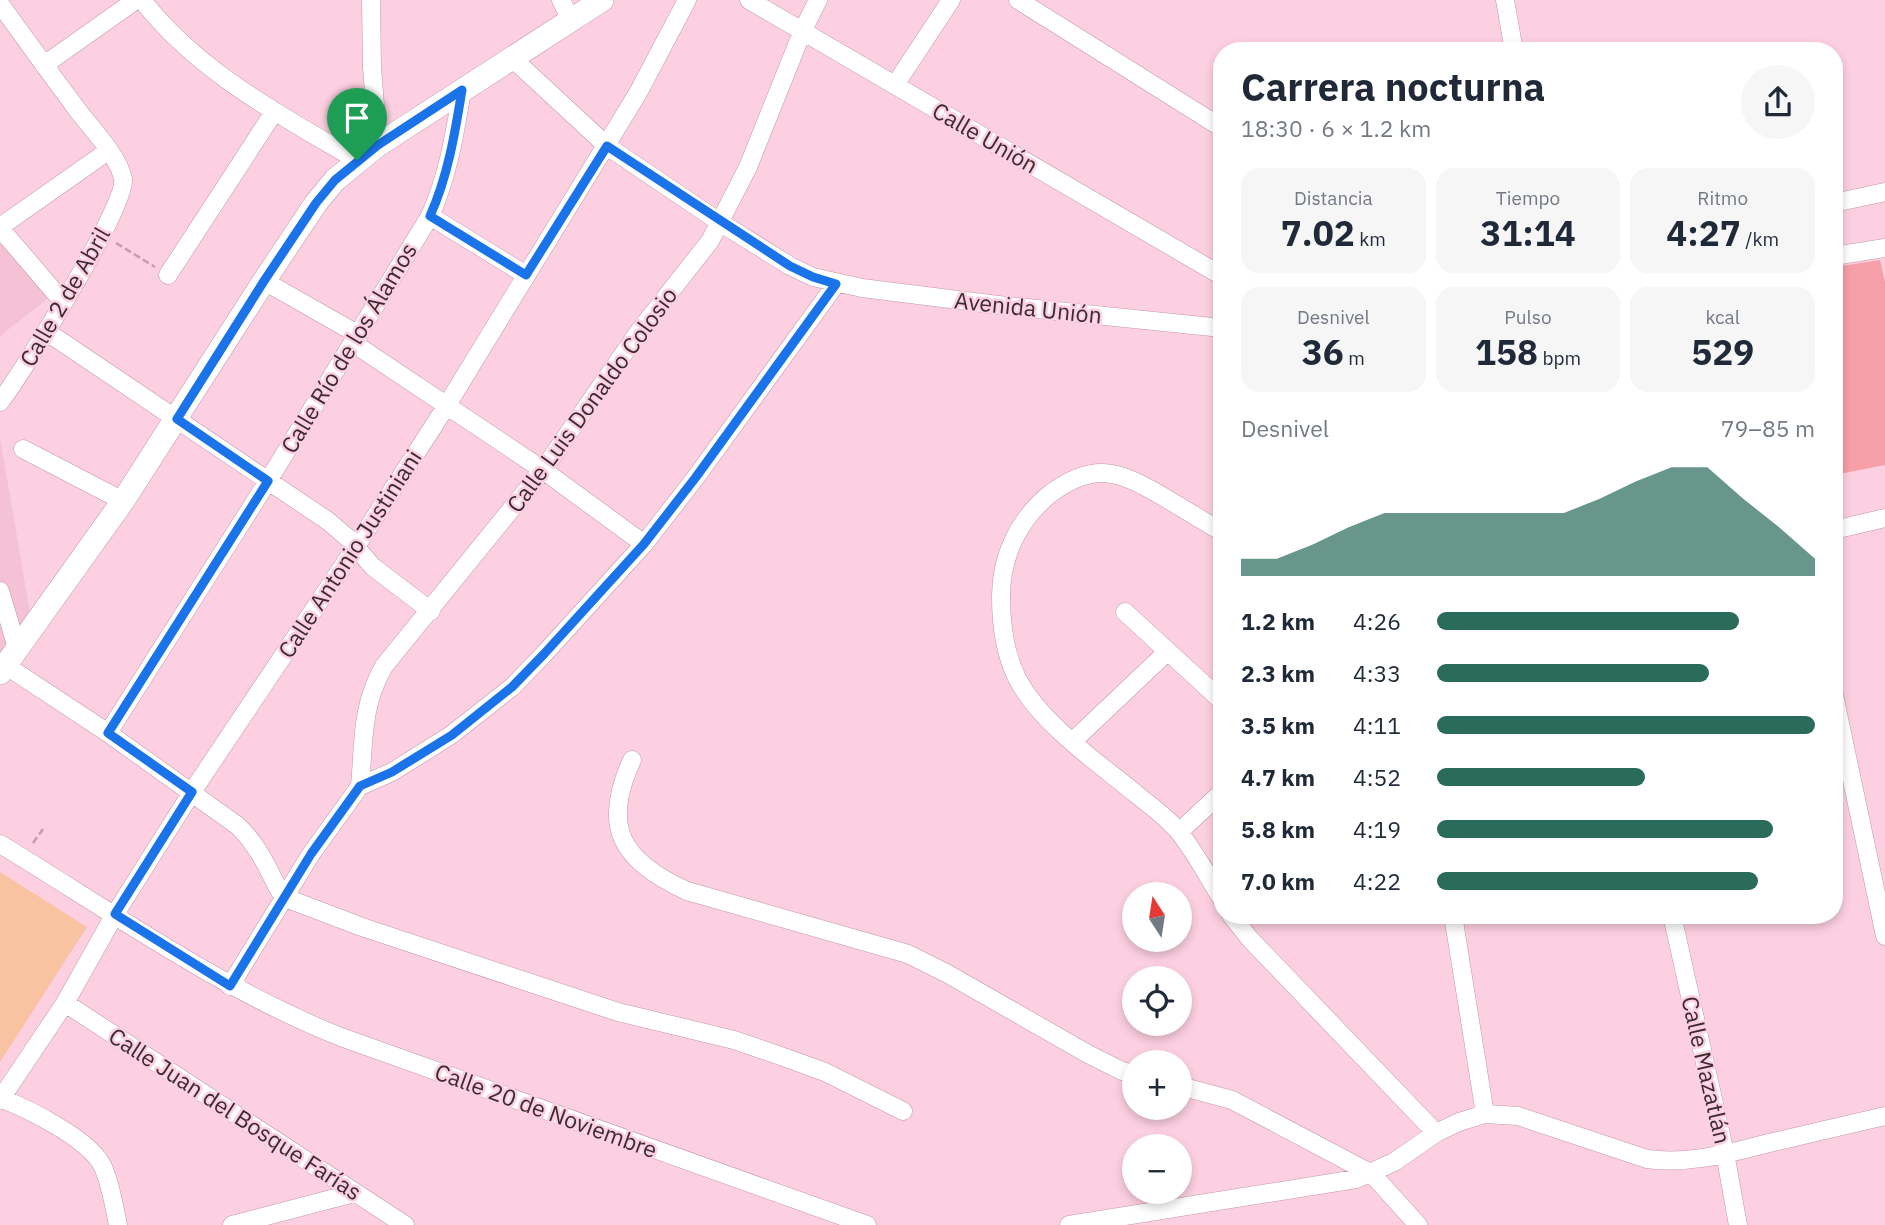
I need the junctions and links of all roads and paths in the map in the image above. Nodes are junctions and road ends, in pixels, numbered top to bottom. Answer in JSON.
{"nodes":[{"id":1,"x":136,"y":0,"type":"edge"},
{"id":2,"x":142,"y":0,"type":"edge"},
{"id":3,"x":371,"y":0,"type":"edge"},
{"id":4,"x":602,"y":0,"type":"edge"},
{"id":5,"x":687,"y":0,"type":"edge"},
{"id":6,"x":749,"y":0,"type":"edge"},
{"id":7,"x":818,"y":0,"type":"edge"},
{"id":8,"x":951,"y":0,"type":"edge"},
{"id":9,"x":1018,"y":0,"type":"edge"},
{"id":10,"x":1505,"y":0,"type":"edge"},
{"id":11,"x":0,"y":4,"type":"edge"},
{"id":12,"x":566,"y":10,"type":"edge"},
{"id":13,"x":803,"y":30,"type":"junction"},
{"id":14,"x":1512,"y":42,"type":"edge"},
{"id":15,"x":511,"y":57,"type":"junction"},
{"id":16,"x":44,"y":65,"type":"junction"},
{"id":17,"x":895,"y":85,"type":"junction"},
{"id":18,"x":462,"y":90,"type":"junction"},
{"id":19,"x":274,"y":112,"type":"junction"},
{"id":20,"x":1213,"y":122,"type":"edge"},
{"id":21,"x":378,"y":145,"type":"junction"},
{"id":22,"x":607,"y":146,"type":"junction"},
{"id":23,"x":108,"y":150,"type":"junction"},
{"id":24,"x":357,"y":160,"type":"junction"},
{"id":25,"x":1885,"y":192,"type":"edge"},
{"id":26,"x":1843,"y":201,"type":"edge"},
{"id":27,"x":430,"y":216,"type":"junction"},
{"id":28,"x":721,"y":223,"type":"junction"},
{"id":29,"x":0,"y":228,"type":"edge"},
{"id":30,"x":102,"y":234,"type":"junction"},
{"id":31,"x":1885,"y":248,"type":"edge"},
{"id":32,"x":1843,"y":255,"type":"edge"},
{"id":33,"x":1213,"y":271,"type":"edge"},
{"id":34,"x":168,"y":275,"type":"joint"},
{"id":35,"x":526,"y":275,"type":"junction"},
{"id":36,"x":264,"y":281,"type":"junction"},
{"id":37,"x":836,"y":284,"type":"junction"},
{"id":38,"x":63,"y":302,"type":"junction"},
{"id":39,"x":1213,"y":327,"type":"edge"},
{"id":40,"x":47,"y":332,"type":"junction"},
{"id":41,"x":356,"y":339,"type":"junction"},
{"id":42,"x":0,"y":402,"type":"edge"},
{"id":43,"x":447,"y":405,"type":"junction"},
{"id":44,"x":177,"y":419,"type":"junction"},
{"id":45,"x":23,"y":449,"type":"dead end"},
{"id":46,"x":543,"y":470,"type":"junction"},
{"id":47,"x":268,"y":481,"type":"junction"},
{"id":48,"x":123,"y":501,"type":"junction"},
{"id":49,"x":1885,"y":518,"type":"edge"},
{"id":50,"x":1213,"y":527,"type":"edge"},
{"id":51,"x":1843,"y":528,"type":"edge"},
{"id":52,"x":644,"y":544,"type":"junction"},
{"id":53,"x":355,"y":548,"type":"junction"},
{"id":54,"x":0,"y":591,"type":"edge"},
{"id":55,"x":431,"y":611,"type":"junction"},
{"id":56,"x":1125,"y":612,"type":"dead end"},
{"id":57,"x":1168,"y":651,"type":"junction"},
{"id":58,"x":6,"y":663,"type":"edge"},
{"id":59,"x":1213,"y":693,"type":"edge"},
{"id":60,"x":108,"y":733,"type":"junction"},
{"id":61,"x":1843,"y":738,"type":"edge"},
{"id":62,"x":1073,"y":741,"type":"junction"},
{"id":63,"x":632,"y":760,"type":"dead end"},
{"id":64,"x":360,"y":786,"type":"junction"},
{"id":65,"x":192,"y":792,"type":"junction"},
{"id":66,"x":1213,"y":800,"type":"edge"},
{"id":67,"x":1179,"y":832,"type":"junction"},
{"id":68,"x":0,"y":844,"type":"edge"},
{"id":69,"x":1213,"y":886,"type":"edge"},
{"id":70,"x":283,"y":897,"type":"junction"},
{"id":71,"x":115,"y":914,"type":"junction"},
{"id":72,"x":1238,"y":924,"type":"edge"},
{"id":73,"x":1453,"y":924,"type":"edge"},
{"id":74,"x":1674,"y":924,"type":"edge"},
{"id":75,"x":1885,"y":936,"type":"edge"},
{"id":76,"x":230,"y":986,"type":"junction"},
{"id":77,"x":65,"y":1003,"type":"junction"},
{"id":78,"x":1122,"y":1071,"type":"edge"},
{"id":79,"x":1192,"y":1089,"type":"edge"},
{"id":80,"x":0,"y":1099,"type":"edge"},
{"id":81,"x":903,"y":1111,"type":"dead end"},
{"id":82,"x":1485,"y":1114,"type":"junction"},
{"id":83,"x":1885,"y":1116,"type":"edge"},
{"id":84,"x":1436,"y":1133,"type":"junction"},
{"id":85,"x":1725,"y":1153,"type":"junction"},
{"id":86,"x":1371,"y":1174,"type":"junction"},
{"id":87,"x":354,"y":1193,"type":"junction"},
{"id":88,"x":243,"y":1224,"type":"edge"},
{"id":89,"x":118,"y":1225,"type":"edge"},
{"id":90,"x":405,"y":1225,"type":"edge"},
{"id":91,"x":867,"y":1225,"type":"edge"},
{"id":92,"x":1069,"y":1225,"type":"edge"},
{"id":93,"x":1418,"y":1225,"type":"edge"},
{"id":94,"x":1738,"y":1225,"type":"edge"}],
"edges":[{"from":1,"to":16,"type":"street"},
{"from":2,"to":19,"type":"street"},
{"from":3,"to":21,"type":"street"},
{"from":4,"to":12,"type":"main road"},
{"from":5,"to":22,"type":"street","name":"Calle Antonio Justiniani"},
{"from":6,"to":13,"type":"street","name":"Calle Unión"},
{"from":7,"to":13,"type":"street","name":"Calle Luis Donaldo Colosio"},
{"from":8,"to":17,"type":"street"},
{"from":9,"to":20,"type":"street"},
{"from":10,"to":14,"type":"street"},
{"from":11,"to":16,"type":"street"},
{"from":12,"to":15,"type":"main road"},
{"from":13,"to":17,"type":"street","name":"Calle Unión"},
{"from":13,"to":28,"type":"street","name":"Calle Luis Donaldo Colosio"},
{"from":15,"to":18,"type":"main road"},
{"from":15,"to":22,"type":"street","name":"Avenida Unión"},
{"from":16,"to":23,"type":"street"},
{"from":17,"to":33,"type":"street","name":"Calle Unión"},
{"from":18,"to":21,"type":"main road"},
{"from":18,"to":27,"type":"street","name":"Calle Río de los Álamos"},
{"from":19,"to":24,"type":"street"},
{"from":19,"to":34,"type":"street"},
{"from":21,"to":24,"type":"main road"},
{"from":22,"to":28,"type":"street","name":"Avenida Unión"},
{"from":22,"to":35,"type":"street","name":"Calle Antonio Justiniani"},
{"from":23,"to":29,"type":"street"},
{"from":23,"to":30,"type":"street","name":"Calle 2 de Abril"},
{"from":24,"to":36,"type":"main road"},
{"from":25,"to":26,"type":"street"},
{"from":27,"to":35,"type":"street"},
{"from":27,"to":41,"type":"street","name":"Calle Río de los Álamos"},
{"from":28,"to":37,"type":"street","name":"Avenida Unión"},
{"from":28,"to":46,"type":"street","name":"Calle Luis Donaldo Colosio"},
{"from":29,"to":38,"type":"street"},
{"from":30,"to":34,"type":"path"},
{"from":30,"to":38,"type":"street","name":"Calle 2 de Abril"},
{"from":31,"to":32,"type":"street"},
{"from":35,"to":43,"type":"street","name":"Calle Antonio Justiniani"},
{"from":36,"to":41,"type":"street"},
{"from":36,"to":44,"type":"main road"},
{"from":37,"to":39,"type":"street","name":"Avenida Unión"},
{"from":37,"to":52,"type":"street"},
{"from":38,"to":40,"type":"street","name":"Calle 2 de Abril"},
{"from":40,"to":42,"type":"street","name":"Calle 2 de Abril"},
{"from":40,"to":44,"type":"street"},
{"from":41,"to":43,"type":"street"},
{"from":41,"to":47,"type":"street","name":"Calle Río de los Álamos"},
{"from":43,"to":46,"type":"street"},
{"from":43,"to":53,"type":"street","name":"Calle Antonio Justiniani"},
{"from":44,"to":47,"type":"street"},
{"from":44,"to":48,"type":"main road"},
{"from":45,"to":48,"type":"street"},
{"from":46,"to":52,"type":"street"},
{"from":46,"to":55,"type":"street","name":"Calle Luis Donaldo Colosio"},
{"from":47,"to":53,"type":"street"},
{"from":47,"to":60,"type":"street","name":"Calle Río de los Álamos"},
{"from":48,"to":58,"type":"main road"},
{"from":49,"to":51,"type":"street"},
{"from":50,"to":62,"type":"street"},
{"from":52,"to":64,"type":"street"},
{"from":53,"to":55,"type":"street"},
{"from":53,"to":65,"type":"street","name":"Calle Antonio Justiniani"},
{"from":54,"to":58,"type":"street"},
{"from":55,"to":64,"type":"street","name":"Calle Luis Donaldo Colosio"},
{"from":56,"to":57,"type":"street"},
{"from":57,"to":59,"type":"street"},
{"from":57,"to":62,"type":"street"},
{"from":58,"to":60,"type":"street"},
{"from":60,"to":65,"type":"street"},
{"from":61,"to":75,"type":"street"},
{"from":62,"to":67,"type":"street"},
{"from":63,"to":78,"type":"street"},
{"from":64,"to":70,"type":"street"},
{"from":65,"to":70,"type":"street"},
{"from":65,"to":71,"type":"street","name":"Calle Antonio Justiniani"},
{"from":66,"to":67,"type":"street"},
{"from":67,"to":69,"type":"street"},
{"from":68,"to":71,"type":"street","name":"Calle 20 de Noviembre"},
{"from":70,"to":76,"type":"street"},
{"from":70,"to":81,"type":"street"},
{"from":71,"to":76,"type":"street","name":"Calle 20 de Noviembre"},
{"from":71,"to":77,"type":"street","name":"Calle Antonio Justiniani"},
{"from":72,"to":84,"type":"street"},
{"from":73,"to":82,"type":"street"},
{"from":74,"to":85,"type":"street","name":"Calle Mazatlán"},
{"from":76,"to":91,"type":"street","name":"Calle 20 de Noviembre"},
{"from":77,"to":80,"type":"street","name":"Calle Antonio Justiniani"},
{"from":77,"to":87,"type":"street","name":"Calle Juan del Bosque Farías"},
{"from":79,"to":86,"type":"street"},
{"from":80,"to":89,"type":"street"},
{"from":82,"to":84,"type":"street"},
{"from":82,"to":85,"type":"street"},
{"from":83,"to":85,"type":"street"},
{"from":84,"to":86,"type":"street"},
{"from":85,"to":94,"type":"street","name":"Calle Mazatlán"},
{"from":86,"to":92,"type":"street"},
{"from":86,"to":93,"type":"street"},
{"from":87,"to":88,"type":"street"},
{"from":87,"to":90,"type":"street","name":"Calle Juan del Bosque Farías"}]}
